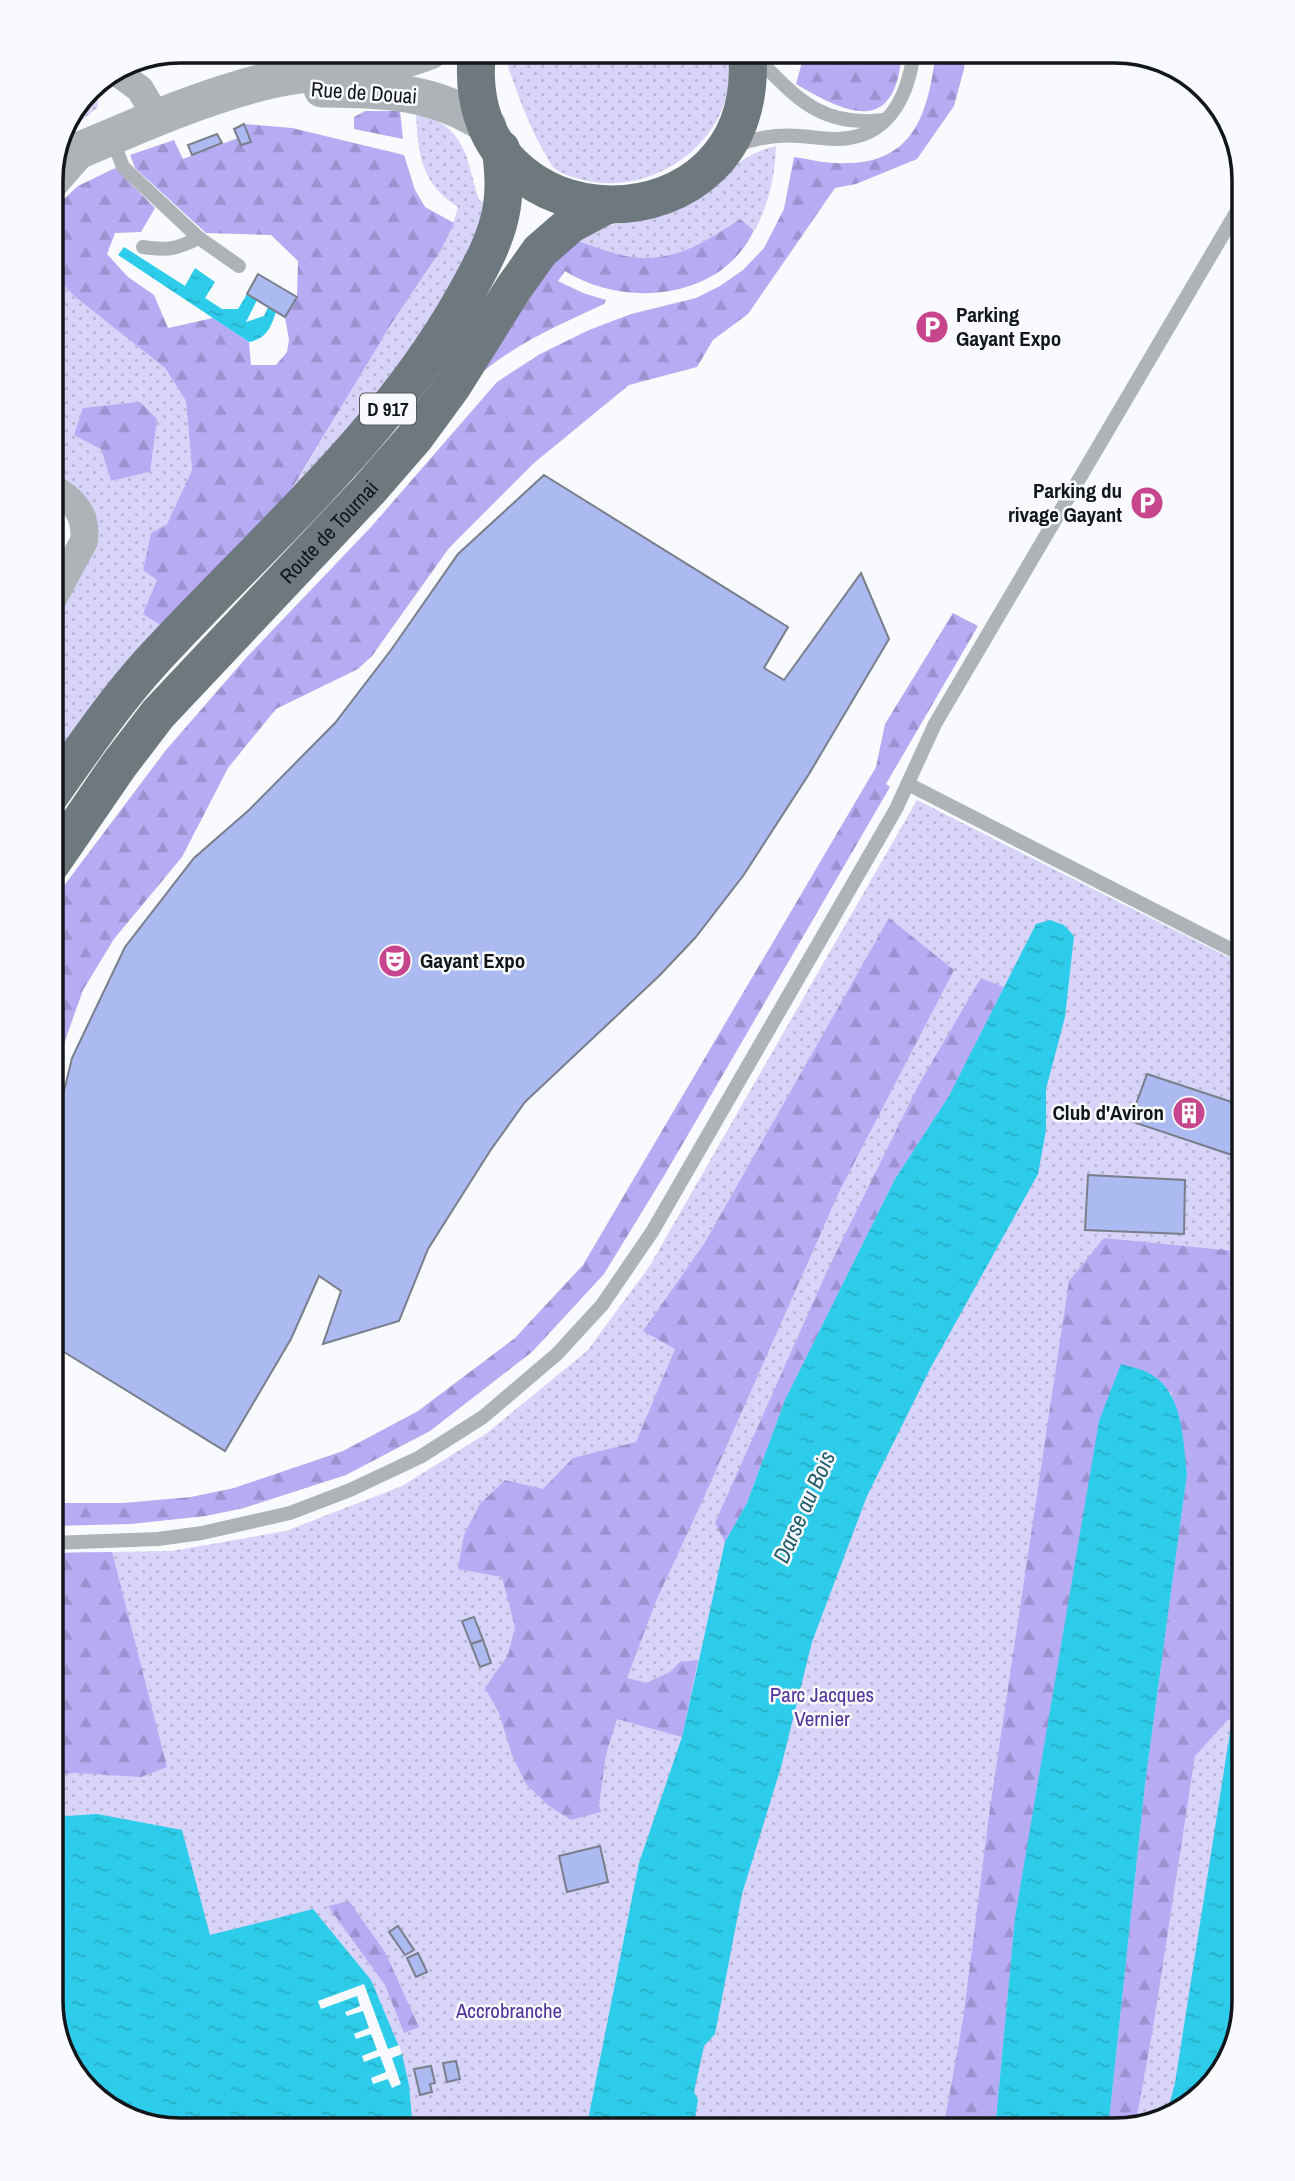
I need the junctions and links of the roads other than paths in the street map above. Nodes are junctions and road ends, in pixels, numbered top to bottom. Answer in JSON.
{"nodes":[{"id":1,"x":386,"y":63,"type":"edge"},
{"id":2,"x":477,"y":63,"type":"edge"},
{"id":3,"x":748,"y":63,"type":"edge"},
{"id":4,"x":761,"y":63,"type":"edge"},
{"id":5,"x":912,"y":63,"type":"edge"},
{"id":6,"x":124,"y":78,"type":"edge"},
{"id":7,"x":234,"y":90,"type":"junction"},
{"id":8,"x":157,"y":118,"type":"junction"},
{"id":9,"x":885,"y":119,"type":"junction"},
{"id":10,"x":494,"y":137,"type":"junction"},
{"id":11,"x":85,"y":148,"type":"edge"},
{"id":12,"x":721,"y":151,"type":"junction"},
{"id":13,"x":63,"y":174,"type":"edge"},
{"id":14,"x":582,"y":206,"type":"junction"},
{"id":15,"x":1232,"y":219,"type":"edge"},
{"id":16,"x":199,"y":238,"type":"junction"},
{"id":17,"x":143,"y":247,"type":"dead end"},
{"id":18,"x":239,"y":266,"type":"dead end"},
{"id":19,"x":488,"y":301,"type":"dead end"},
{"id":20,"x":408,"y":422,"type":"dead end"},
{"id":21,"x":348,"y":491,"type":"dead end"},
{"id":22,"x":63,"y":495,"type":"edge"},
{"id":23,"x":293,"y":549,"type":"dead end"},
{"id":24,"x":63,"y":580,"type":"edge"},
{"id":25,"x":128,"y":729,"type":"dead end"},
{"id":26,"x":99,"y":769,"type":"dead end"},
{"id":27,"x":63,"y":777,"type":"edge"},
{"id":28,"x":908,"y":784,"type":"junction"},
{"id":29,"x":63,"y":846,"type":"edge"},
{"id":30,"x":1232,"y":950,"type":"edge"},
{"id":31,"x":63,"y":1543,"type":"edge"}],
"edges":[{"from":1,"to":7,"type":"street","name":"Rue de Douai"},
{"from":2,"to":10,"type":"main road","name":"Route de Tournai"},
{"from":3,"to":12,"type":"main road"},
{"from":4,"to":9,"type":"lane"},
{"from":5,"to":9,"type":"lane"},
{"from":6,"to":8,"type":"street"},
{"from":7,"to":8,"type":"street","name":"Rue de Douai"},
{"from":7,"to":10,"type":"street","name":"Rue de Douai"},
{"from":8,"to":11,"type":"street","name":"Rue de Douai"},
{"from":9,"to":12,"type":"lane"},
{"from":10,"to":14,"type":"main road"},
{"from":10,"to":27,"type":"main road","name":"Route de Tournai","number":"D 917"},
{"from":11,"to":13,"type":"street"},
{"from":11,"to":16,"type":"lane"},
{"from":12,"to":14,"type":"main road"},
{"from":14,"to":29,"type":"main road","name":"Route de Tournai","number":"D 917"},
{"from":15,"to":28,"type":"lane"},
{"from":16,"to":17,"type":"lane"},
{"from":16,"to":18,"type":"lane"},
{"from":19,"to":20,"type":"lane"},
{"from":21,"to":23,"type":"lane"},
{"from":22,"to":24,"type":"street"},
{"from":25,"to":26,"type":"lane"},
{"from":28,"to":30,"type":"lane"},
{"from":28,"to":31,"type":"lane"}]}
